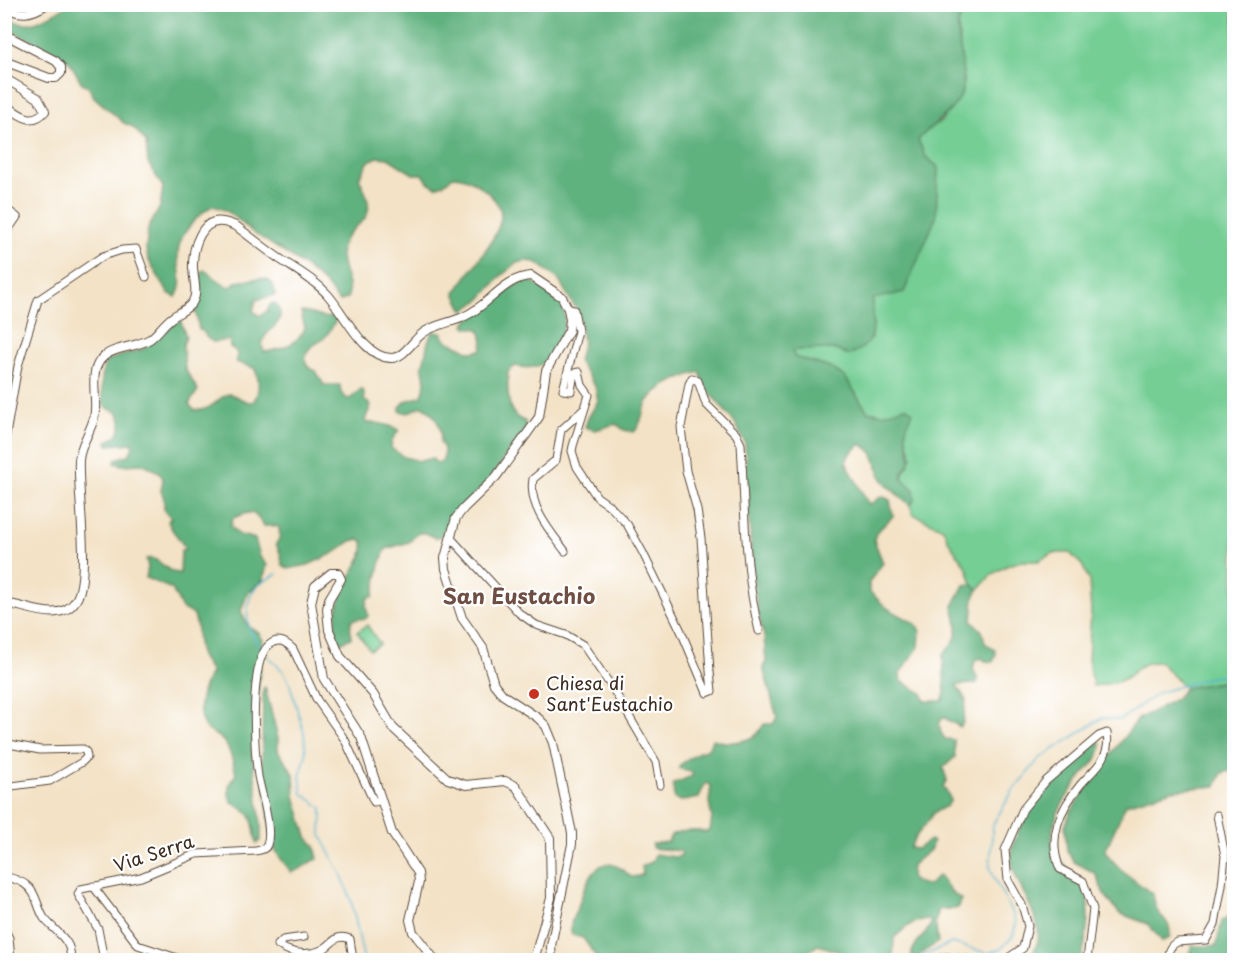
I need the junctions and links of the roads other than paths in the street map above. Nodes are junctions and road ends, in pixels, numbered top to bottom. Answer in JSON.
{"nodes":[{"id":1,"x":47,"y":4,"type":"edge"},
{"id":2,"x":4,"y":5,"type":"edge"},
{"id":3,"x":4,"y":34,"type":"edge"},
{"id":4,"x":4,"y":61,"type":"edge"},
{"id":5,"x":4,"y":78,"type":"edge"},
{"id":6,"x":4,"y":104,"type":"edge"},
{"id":7,"x":4,"y":202,"type":"edge"},
{"id":8,"x":4,"y":236,"type":"edge"},
{"id":9,"x":146,"y":276,"type":"dead end"},
{"id":10,"x":568,"y":309,"type":"junction"},
{"id":11,"x":586,"y":407,"type":"junction"},
{"id":12,"x":4,"y":446,"type":"edge"},
{"id":13,"x":450,"y":537,"type":"junction"},
{"id":14,"x":565,"y":551,"type":"dead end"},
{"id":15,"x":4,"y":603,"type":"edge"},
{"id":16,"x":759,"y":631,"type":"dead end"},
{"id":17,"x":4,"y":743,"type":"edge"},
{"id":18,"x":660,"y":785,"type":"dead end"},
{"id":19,"x":4,"y":786,"type":"edge"},
{"id":20,"x":382,"y":800,"type":"junction"},
{"id":21,"x":1217,"y":815,"type":"dead end"},
{"id":22,"x":4,"y":876,"type":"edge"},
{"id":23,"x":93,"y":886,"type":"junction"},
{"id":24,"x":4,"y":928,"type":"edge"},
{"id":25,"x":304,"y":937,"type":"dead end"},
{"id":26,"x":11,"y":960,"type":"edge"},
{"id":27,"x":70,"y":960,"type":"edge"},
{"id":28,"x":104,"y":960,"type":"edge"},
{"id":29,"x":183,"y":960,"type":"edge"},
{"id":30,"x":353,"y":960,"type":"edge"},
{"id":31,"x":435,"y":960,"type":"edge"},
{"id":32,"x":534,"y":960,"type":"edge"},
{"id":33,"x":552,"y":960,"type":"edge"},
{"id":34,"x":933,"y":960,"type":"edge"},
{"id":35,"x":972,"y":960,"type":"edge"},
{"id":36,"x":1005,"y":960,"type":"edge"},
{"id":37,"x":1087,"y":960,"type":"edge"},
{"id":38,"x":1167,"y":960,"type":"edge"}],
"edges":[{"from":1,"to":2,"type":"street"},
{"from":3,"to":4,"type":"street"},
{"from":5,"to":6,"type":"street"},
{"from":7,"to":8,"type":"street"},
{"from":9,"to":12,"type":"street"},
{"from":10,"to":11,"type":"street"},
{"from":10,"to":13,"type":"street"},
{"from":10,"to":15,"type":"street"},
{"from":11,"to":14,"type":"street"},
{"from":11,"to":16,"type":"street"},
{"from":13,"to":18,"type":"street"},
{"from":13,"to":33,"type":"street"},
{"from":17,"to":19,"type":"street"},
{"from":20,"to":23,"type":"street","name":"Via Serra"},
{"from":20,"to":31,"type":"street"},
{"from":20,"to":32,"type":"street"},
{"from":21,"to":38,"type":"street"},
{"from":22,"to":27,"type":"street"},
{"from":23,"to":28,"type":"street"},
{"from":23,"to":29,"type":"street"},
{"from":24,"to":26,"type":"street"},
{"from":25,"to":30,"type":"street"},
{"from":34,"to":35,"type":"street"},
{"from":36,"to":37,"type":"street"}]}
